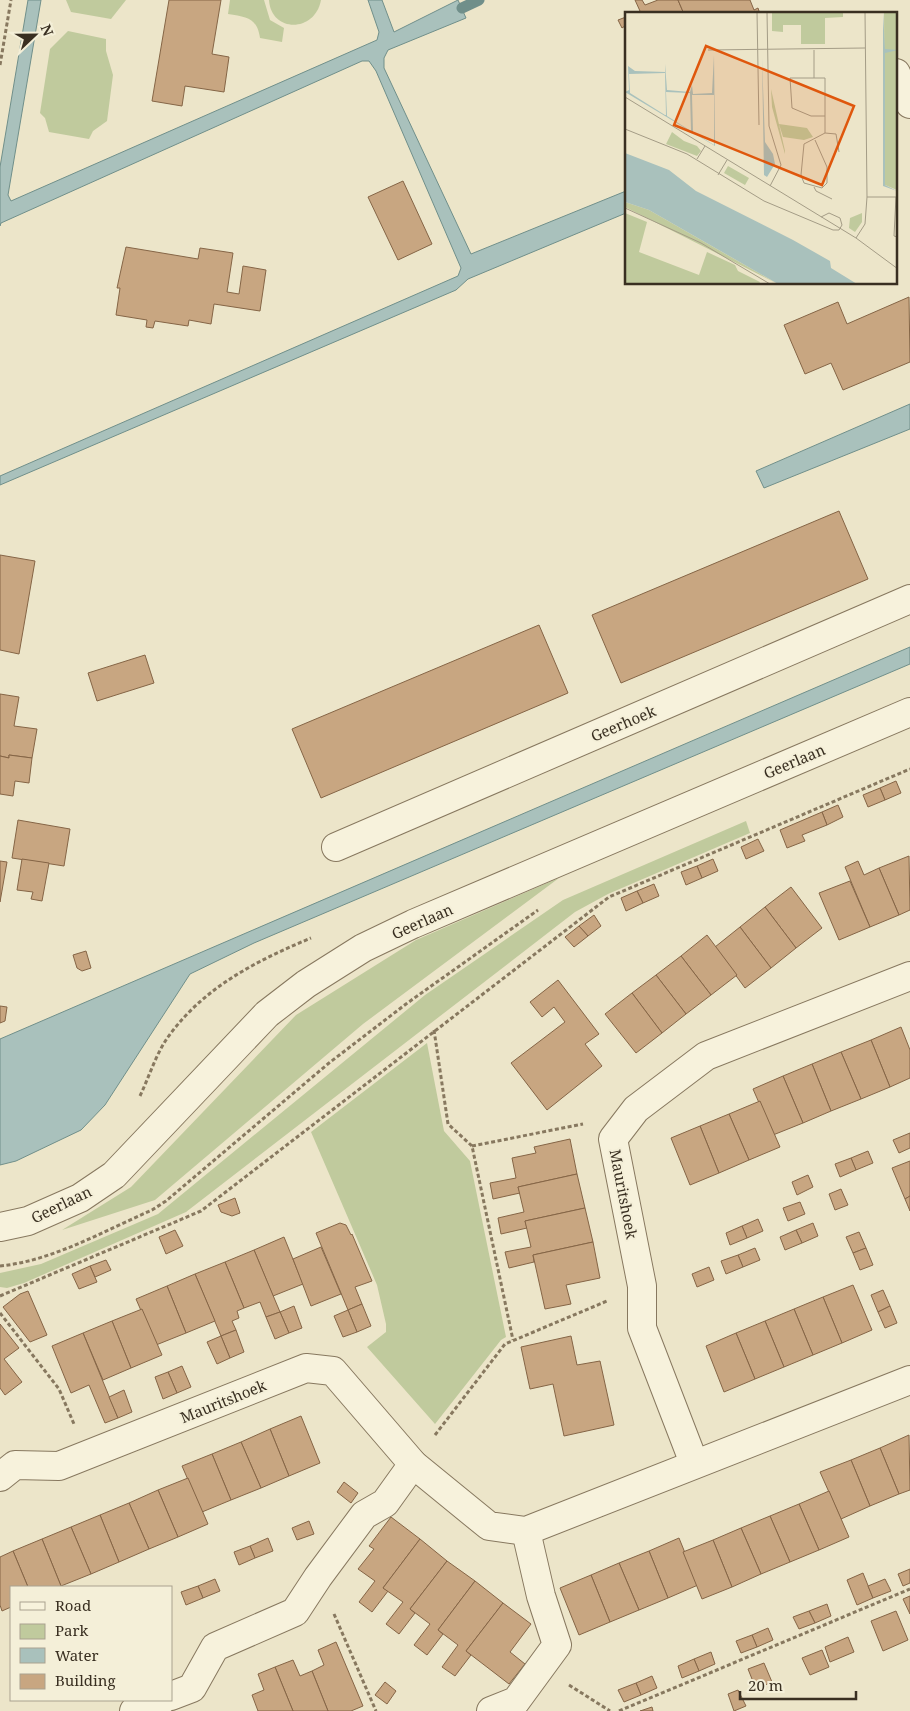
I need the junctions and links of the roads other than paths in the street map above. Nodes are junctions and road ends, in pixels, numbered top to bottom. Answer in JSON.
{"nodes":[{"id":1,"x":898,"y":77,"type":"edge"},
{"id":2,"x":910,"y":104,"type":"edge"},
{"id":3,"x":910,"y":599,"type":"edge"},
{"id":4,"x":910,"y":712,"type":"edge"},
{"id":5,"x":336,"y":847,"type":"dead end"},
{"id":6,"x":910,"y":976,"type":"edge"},
{"id":7,"x":0,"y":1227,"type":"edge"},
{"id":8,"x":910,"y":1380,"type":"edge"},
{"id":9,"x":694,"y":1463,"type":"junction"},
{"id":10,"x":413,"y":1464,"type":"junction"},
{"id":11,"x":0,"y":1477,"type":"edge"},
{"id":12,"x":526,"y":1531,"type":"junction"},
{"id":13,"x":172,"y":1696,"type":"edge"},
{"id":14,"x":159,"y":1701,"type":"edge"},
{"id":15,"x":134,"y":1711,"type":"edge"},
{"id":16,"x":491,"y":1711,"type":"edge"}],
"edges":[{"from":1,"to":2,"type":"street"},
{"from":3,"to":5,"type":"street","name":"Geerhoek"},
{"from":4,"to":7,"type":"street","name":"Geerlaan"},
{"from":6,"to":9,"type":"street","name":"Mauritshoek"},
{"from":8,"to":9,"type":"street","name":"Mauritshoek"},
{"from":9,"to":12,"type":"street","name":"Mauritshoek"},
{"from":10,"to":11,"type":"street","name":"Mauritshoek"},
{"from":10,"to":12,"type":"street","name":"Mauritshoek"},
{"from":10,"to":13,"type":"street"},
{"from":12,"to":16,"type":"street"},
{"from":14,"to":15,"type":"street"}]}
